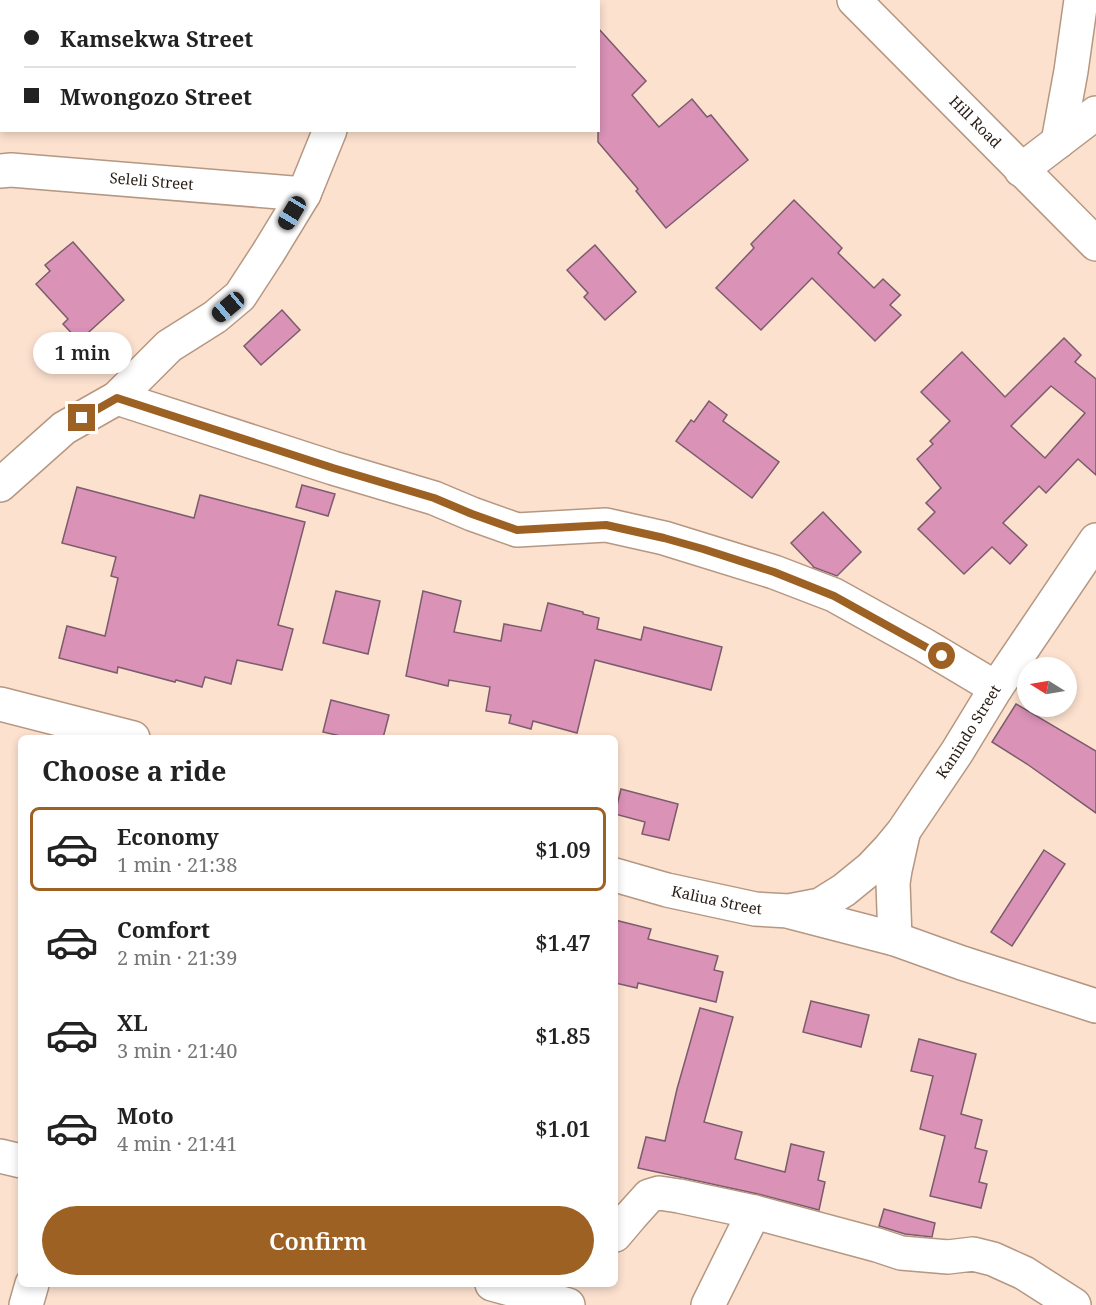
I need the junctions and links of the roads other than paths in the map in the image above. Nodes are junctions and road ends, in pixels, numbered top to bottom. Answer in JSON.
{"nodes":[{"id":1,"x":854,"y":0,"type":"edge"},
{"id":2,"x":1081,"y":0,"type":"edge"},
{"id":3,"x":1096,"y":113,"type":"edge"},
{"id":4,"x":329,"y":132,"type":"edge"},
{"id":5,"x":1058,"y":142,"type":"junction"},
{"id":6,"x":1021,"y":170,"type":"junction"},
{"id":7,"x":0,"y":171,"type":"edge"},
{"id":8,"x":304,"y":194,"type":"junction"},
{"id":9,"x":1096,"y":244,"type":"edge"},
{"id":10,"x":117,"y":398,"type":"junction"},
{"id":11,"x":0,"y":484,"type":"edge"},
{"id":12,"x":1096,"y":540,"type":"edge"},
{"id":13,"x":996,"y":688,"type":"junction"},
{"id":14,"x":0,"y":704,"type":"edge"},
{"id":15,"x":121,"y":735,"type":"edge"},
{"id":16,"x":903,"y":832,"type":"junction"},
{"id":17,"x":618,"y":876,"type":"edge"},
{"id":18,"x":805,"y":908,"type":"junction"},
{"id":19,"x":895,"y":939,"type":"junction"},
{"id":20,"x":1096,"y":1006,"type":"edge"},
{"id":21,"x":0,"y":1156,"type":"edge"},
{"id":22,"x":18,"y":1160,"type":"edge"},
{"id":23,"x":754,"y":1212,"type":"junction"},
{"id":24,"x":618,"y":1231,"type":"edge"},
{"id":25,"x":31,"y":1287,"type":"edge"},
{"id":26,"x":503,"y":1287,"type":"edge"},
{"id":27,"x":577,"y":1287,"type":"edge"},
{"id":28,"x":26,"y":1305,"type":"edge"},
{"id":29,"x":568,"y":1305,"type":"edge"},
{"id":30,"x":573,"y":1305,"type":"edge"},
{"id":31,"x":708,"y":1305,"type":"edge"},
{"id":32,"x":1074,"y":1305,"type":"edge"}],
"edges":[{"from":1,"to":6,"type":"street","name":"Hill Road"},
{"from":2,"to":5,"type":"street"},
{"from":3,"to":5,"type":"street"},
{"from":4,"to":8,"type":"street"},
{"from":5,"to":6,"type":"street"},
{"from":6,"to":9,"type":"street","name":"Hill Road"},
{"from":7,"to":8,"type":"street","name":"Seleli Street"},
{"from":8,"to":10,"type":"street"},
{"from":10,"to":11,"type":"street"},
{"from":10,"to":13,"type":"street"},
{"from":12,"to":13,"type":"street","name":"Kanindo Street"},
{"from":13,"to":16,"type":"street","name":"Kanindo Street"},
{"from":14,"to":15,"type":"street"},
{"from":16,"to":18,"type":"street","name":"Kanindo Street"},
{"from":16,"to":19,"type":"street"},
{"from":17,"to":18,"type":"street","name":"Kaliua Street"},
{"from":18,"to":19,"type":"street"},
{"from":19,"to":20,"type":"street"},
{"from":21,"to":22,"type":"street"},
{"from":23,"to":24,"type":"street"},
{"from":23,"to":31,"type":"street"},
{"from":23,"to":32,"type":"street"},
{"from":25,"to":28,"type":"street"},
{"from":26,"to":29,"type":"street"},
{"from":27,"to":30,"type":"street"}]}
